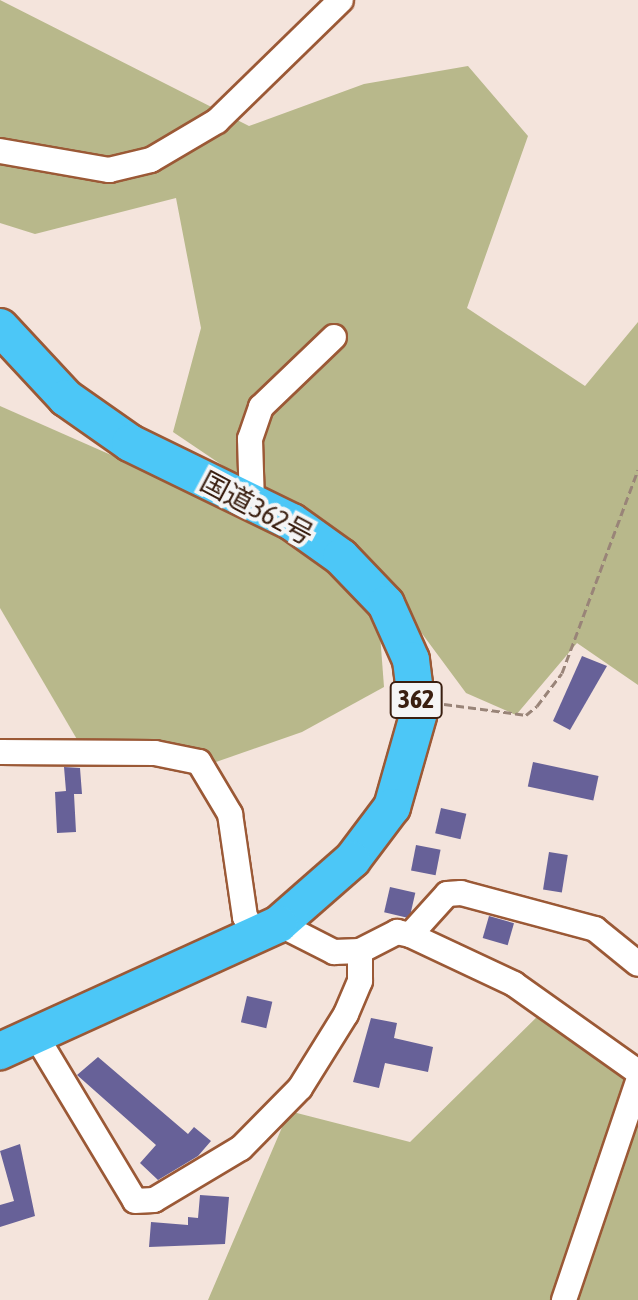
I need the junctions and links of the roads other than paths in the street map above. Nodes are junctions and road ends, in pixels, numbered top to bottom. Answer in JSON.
{"nodes":[{"id":1,"x":341,"y":0,"type":"edge"},
{"id":2,"x":0,"y":151,"type":"edge"},
{"id":3,"x":0,"y":327,"type":"edge"},
{"id":4,"x":334,"y":337,"type":"dead end"},
{"id":5,"x":252,"y":503,"type":"junction"},
{"id":6,"x":0,"y":752,"type":"edge"},
{"id":7,"x":269,"y":930,"type":"junction"},
{"id":8,"x":410,"y":935,"type":"junction"},
{"id":9,"x":360,"y":951,"type":"junction"},
{"id":10,"x":638,"y":964,"type":"edge"},
{"id":11,"x":36,"y":1036,"type":"junction"},
{"id":12,"x":0,"y":1051,"type":"edge"},
{"id":13,"x":638,"y":1072,"type":"edge"},
{"id":14,"x":638,"y":1081,"type":"edge"},
{"id":15,"x":564,"y":1300,"type":"edge"}],
"edges":[{"from":1,"to":2,"type":"street"},
{"from":3,"to":5,"type":"highway","name":"国道362号","number":"362"},
{"from":4,"to":5,"type":"street"},
{"from":5,"to":7,"type":"highway","name":"国道362号","number":"362"},
{"from":6,"to":7,"type":"street"},
{"from":7,"to":9,"type":"street"},
{"from":7,"to":11,"type":"highway","name":"国道362号","number":"362"},
{"from":8,"to":9,"type":"street"},
{"from":8,"to":10,"type":"street"},
{"from":8,"to":13,"type":"street"},
{"from":9,"to":11,"type":"street"},
{"from":11,"to":12,"type":"highway","name":"国道362号","number":"362"},
{"from":14,"to":15,"type":"street"}]}
